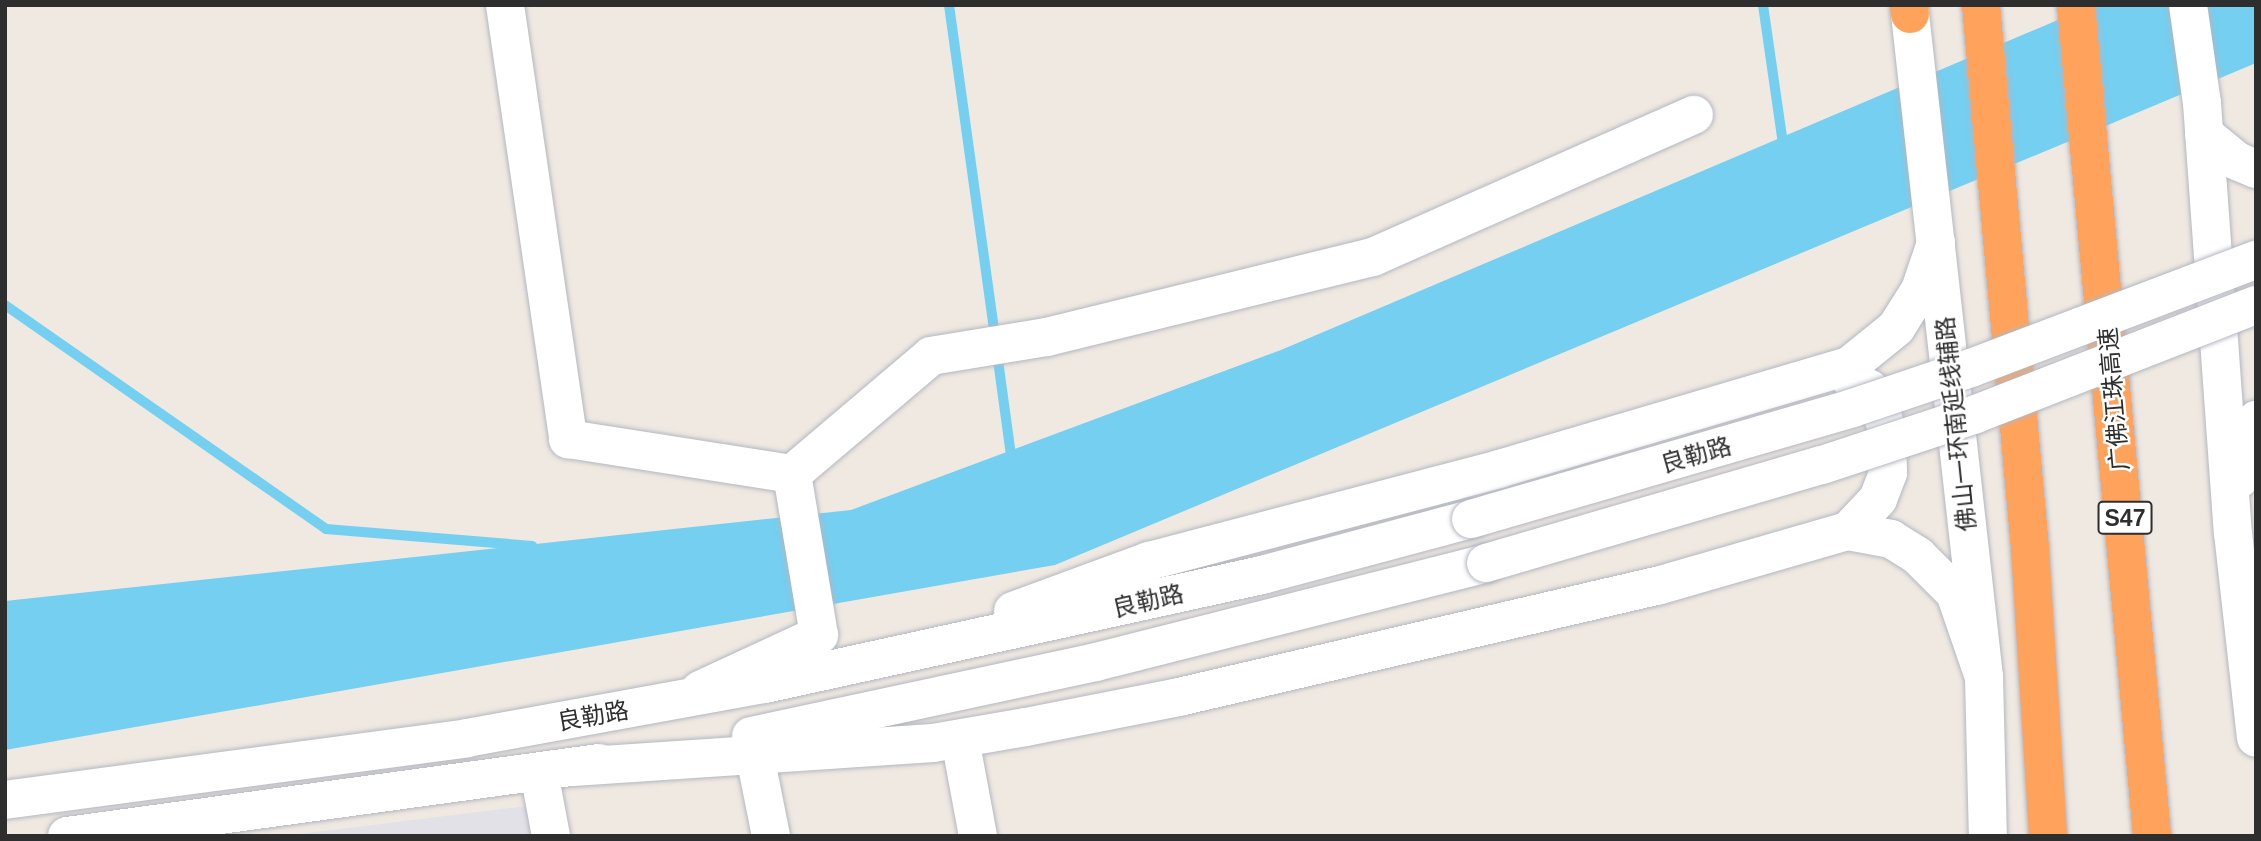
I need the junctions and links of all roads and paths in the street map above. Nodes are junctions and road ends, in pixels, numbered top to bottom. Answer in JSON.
{"nodes":[{"id":1,"x":505,"y":5,"type":"edge"},
{"id":2,"x":1981,"y":5,"type":"edge"},
{"id":3,"x":2076,"y":5,"type":"edge"},
{"id":4,"x":2188,"y":5,"type":"edge"},
{"id":5,"x":1909,"y":10,"type":"edge"},
{"id":6,"x":1694,"y":115,"type":"dead end"},
{"id":7,"x":2203,"y":118,"type":"junction"},
{"id":8,"x":2256,"y":170,"type":"edge"},
{"id":9,"x":1935,"y":230,"type":"junction"},
{"id":10,"x":2256,"y":260,"type":"edge"},
{"id":11,"x":2256,"y":305,"type":"edge"},
{"id":12,"x":1826,"y":373,"type":"junction"},
{"id":13,"x":2256,"y":420,"type":"edge"},
{"id":14,"x":792,"y":474,"type":"junction"},
{"id":15,"x":1848,"y":531,"type":"junction"},
{"id":16,"x":2233,"y":533,"type":"junction"},
{"id":17,"x":897,"y":656,"type":"junction"},
{"id":18,"x":1984,"y":677,"type":"junction"},
{"id":19,"x":676,"y":701,"type":"junction"},
{"id":20,"x":2256,"y":738,"type":"edge"},
{"id":21,"x":960,"y":739,"type":"junction"},
{"id":22,"x":755,"y":756,"type":"junction"},
{"id":23,"x":556,"y":769,"type":"junction"},
{"id":24,"x":5,"y":800,"type":"edge"},
{"id":25,"x":125,"y":832,"type":"edge"},
{"id":26,"x":67,"y":836,"type":"edge"},
{"id":27,"x":551,"y":836,"type":"edge"},
{"id":28,"x":771,"y":836,"type":"edge"},
{"id":29,"x":978,"y":836,"type":"edge"},
{"id":30,"x":1988,"y":836,"type":"edge"},
{"id":31,"x":2048,"y":836,"type":"edge"},
{"id":32,"x":2152,"y":836,"type":"edge"}],
"edges":[{"from":1,"to":14,"type":"street"},
{"from":2,"to":31,"type":"highway"},
{"from":3,"to":32,"type":"highway","name":"广佛江珠高速","number":"S47"},
{"from":4,"to":7,"type":"street"},
{"from":5,"to":9,"type":"street","name":"佛山一环南延线辅路"},
{"from":6,"to":14,"type":"street"},
{"from":7,"to":8,"type":"street"},
{"from":7,"to":16,"type":"street"},
{"from":9,"to":12,"type":"street"},
{"from":9,"to":18,"type":"street","name":"佛山一环南延线辅路"},
{"from":10,"to":17,"type":"street","name":"良勒路","bridge":true},
{"from":11,"to":23,"type":"street","name":"良勒路","bridge":true},
{"from":12,"to":15,"type":"street"},
{"from":12,"to":17,"type":"street"},
{"from":13,"to":16,"type":"street"},
{"from":14,"to":19,"type":"street"},
{"from":15,"to":18,"type":"street"},
{"from":15,"to":21,"type":"street"},
{"from":16,"to":20,"type":"street"},
{"from":17,"to":19,"type":"street","name":"良勒路"},
{"from":18,"to":30,"type":"street","name":"佛山一环南延线辅路"},
{"from":19,"to":24,"type":"street","name":"良勒路"},
{"from":21,"to":22,"type":"street"},
{"from":21,"to":29,"type":"street"},
{"from":22,"to":23,"type":"street"},
{"from":22,"to":28,"type":"street"},
{"from":23,"to":25,"type":"street","name":"良勒路"},
{"from":23,"to":27,"type":"street"},
{"from":25,"to":26,"type":"street","name":"良勒路"}]}
